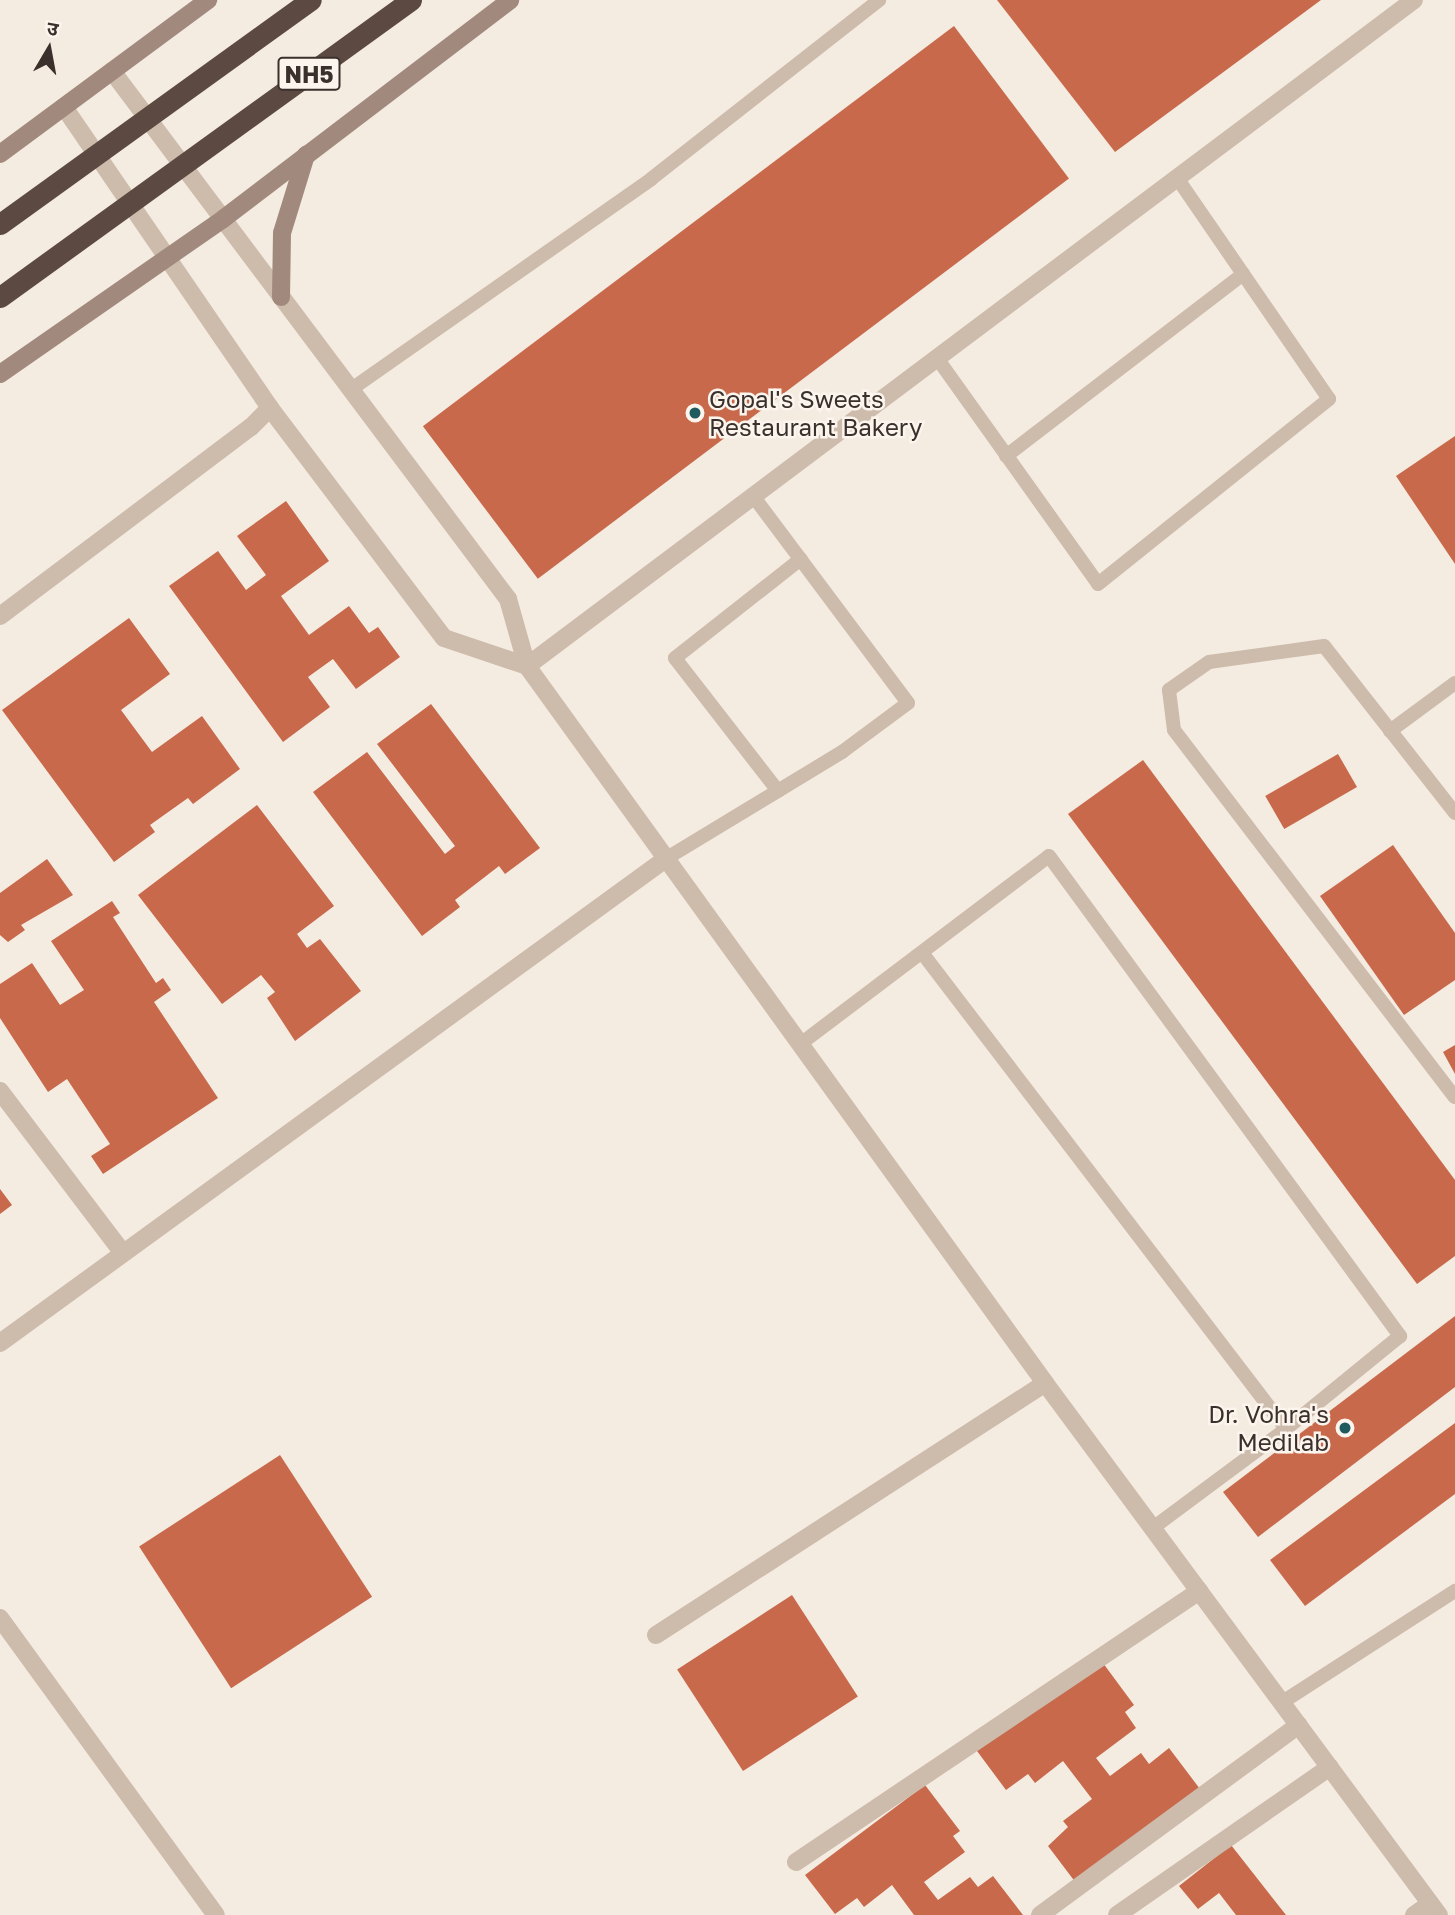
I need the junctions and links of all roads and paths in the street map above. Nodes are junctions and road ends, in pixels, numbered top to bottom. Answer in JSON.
{"nodes":[{"id":1,"x":208,"y":0,"type":"edge"},
{"id":2,"x":312,"y":0,"type":"edge"},
{"id":3,"x":411,"y":0,"type":"edge"},
{"id":4,"x":510,"y":0,"type":"edge"},
{"id":5,"x":880,"y":0,"type":"edge"},
{"id":6,"x":1414,"y":0,"type":"edge"},
{"id":7,"x":112,"y":71,"type":"junction"},
{"id":8,"x":64,"y":107,"type":"junction"},
{"id":9,"x":0,"y":153,"type":"edge"},
{"id":10,"x":306,"y":155,"type":"junction"},
{"id":11,"x":1177,"y":178,"type":"junction"},
{"id":12,"x":223,"y":219,"type":"junction"},
{"id":13,"x":0,"y":224,"type":"edge"},
{"id":14,"x":166,"y":256,"type":"junction"},
{"id":15,"x":1243,"y":274,"type":"junction"},
{"id":16,"x":0,"y":297,"type":"edge"},
{"id":17,"x":281,"y":297,"type":"junction"},
{"id":18,"x":937,"y":358,"type":"junction"},
{"id":19,"x":0,"y":374,"type":"edge"},
{"id":20,"x":353,"y":388,"type":"junction"},
{"id":21,"x":270,"y":408,"type":"junction"},
{"id":22,"x":1006,"y":456,"type":"junction"},
{"id":23,"x":753,"y":496,"type":"junction"},
{"id":24,"x":802,"y":559,"type":"junction"},
{"id":25,"x":0,"y":616,"type":"edge"},
{"id":26,"x":527,"y":666,"type":"junction"},
{"id":27,"x":1455,"y":683,"type":"edge"},
{"id":28,"x":1390,"y":731,"type":"junction"},
{"id":29,"x":778,"y":791,"type":"junction"},
{"id":30,"x":1455,"y":814,"type":"edge"},
{"id":31,"x":667,"y":858,"type":"junction"},
{"id":32,"x":923,"y":954,"type":"junction"},
{"id":33,"x":803,"y":1042,"type":"junction"},
{"id":34,"x":1455,"y":1097,"type":"edge"},
{"id":35,"x":3,"y":1100,"type":"edge"},
{"id":36,"x":123,"y":1253,"type":"junction"},
{"id":37,"x":0,"y":1343,"type":"edge"},
{"id":38,"x":1045,"y":1383,"type":"junction"},
{"id":39,"x":1286,"y":1429,"type":"junction"},
{"id":40,"x":1154,"y":1527,"type":"junction"},
{"id":41,"x":1200,"y":1591,"type":"junction"},
{"id":42,"x":1455,"y":1591,"type":"edge"},
{"id":43,"x":0,"y":1618,"type":"edge"},
{"id":44,"x":656,"y":1635,"type":"dead end"},
{"id":45,"x":1282,"y":1703,"type":"junction"},
{"id":46,"x":1298,"y":1725,"type":"junction"},
{"id":47,"x":1330,"y":1767,"type":"junction"},
{"id":48,"x":796,"y":1863,"type":"dead end"},
{"id":49,"x":1435,"y":1909,"type":"edge"},
{"id":50,"x":216,"y":1915,"type":"edge"},
{"id":51,"x":1040,"y":1915,"type":"edge"},
{"id":52,"x":1117,"y":1915,"type":"edge"},
{"id":53,"x":1414,"y":1915,"type":"edge"}],
"edges":[{"from":1,"to":7,"type":"street"},
{"from":2,"to":13,"type":"highway","number":"NH5"},
{"from":3,"to":16,"type":"highway","number":"NH5"},
{"from":4,"to":10,"type":"street"},
{"from":5,"to":20,"type":"lane"},
{"from":6,"to":11,"type":"street"},
{"from":7,"to":8,"type":"street"},
{"from":7,"to":12,"type":"street"},
{"from":8,"to":9,"type":"street"},
{"from":8,"to":14,"type":"street"},
{"from":10,"to":12,"type":"street"},
{"from":10,"to":17,"type":"street"},
{"from":11,"to":15,"type":"lane"},
{"from":11,"to":18,"type":"street"},
{"from":12,"to":14,"type":"street"},
{"from":12,"to":17,"type":"street"},
{"from":14,"to":19,"type":"street"},
{"from":14,"to":21,"type":"street"},
{"from":15,"to":22,"type":"lane"},
{"from":15,"to":22,"type":"lane"},
{"from":17,"to":20,"type":"street"},
{"from":18,"to":22,"type":"lane"},
{"from":18,"to":23,"type":"street"},
{"from":20,"to":26,"type":"street"},
{"from":21,"to":25,"type":"street"},
{"from":21,"to":26,"type":"street"},
{"from":23,"to":24,"type":"lane"},
{"from":23,"to":26,"type":"street"},
{"from":24,"to":29,"type":"lane"},
{"from":24,"to":29,"type":"lane"},
{"from":26,"to":31,"type":"street"},
{"from":27,"to":28,"type":"lane"},
{"from":28,"to":30,"type":"lane"},
{"from":28,"to":34,"type":"lane"},
{"from":29,"to":31,"type":"lane"},
{"from":31,"to":33,"type":"street"},
{"from":31,"to":36,"type":"street"},
{"from":32,"to":33,"type":"lane"},
{"from":32,"to":39,"type":"lane"},
{"from":32,"to":39,"type":"lane"},
{"from":33,"to":38,"type":"street"},
{"from":35,"to":36,"type":"street"},
{"from":36,"to":37,"type":"street"},
{"from":38,"to":40,"type":"street"},
{"from":38,"to":44,"type":"street"},
{"from":39,"to":40,"type":"lane"},
{"from":40,"to":41,"type":"street"},
{"from":41,"to":45,"type":"street"},
{"from":41,"to":48,"type":"street"},
{"from":42,"to":45,"type":"lane"},
{"from":43,"to":50,"type":"street"},
{"from":45,"to":46,"type":"street"},
{"from":46,"to":47,"type":"street"},
{"from":46,"to":51,"type":"street"},
{"from":47,"to":49,"type":"street"},
{"from":47,"to":52,"type":"street"},
{"from":49,"to":53,"type":"street"}]}
